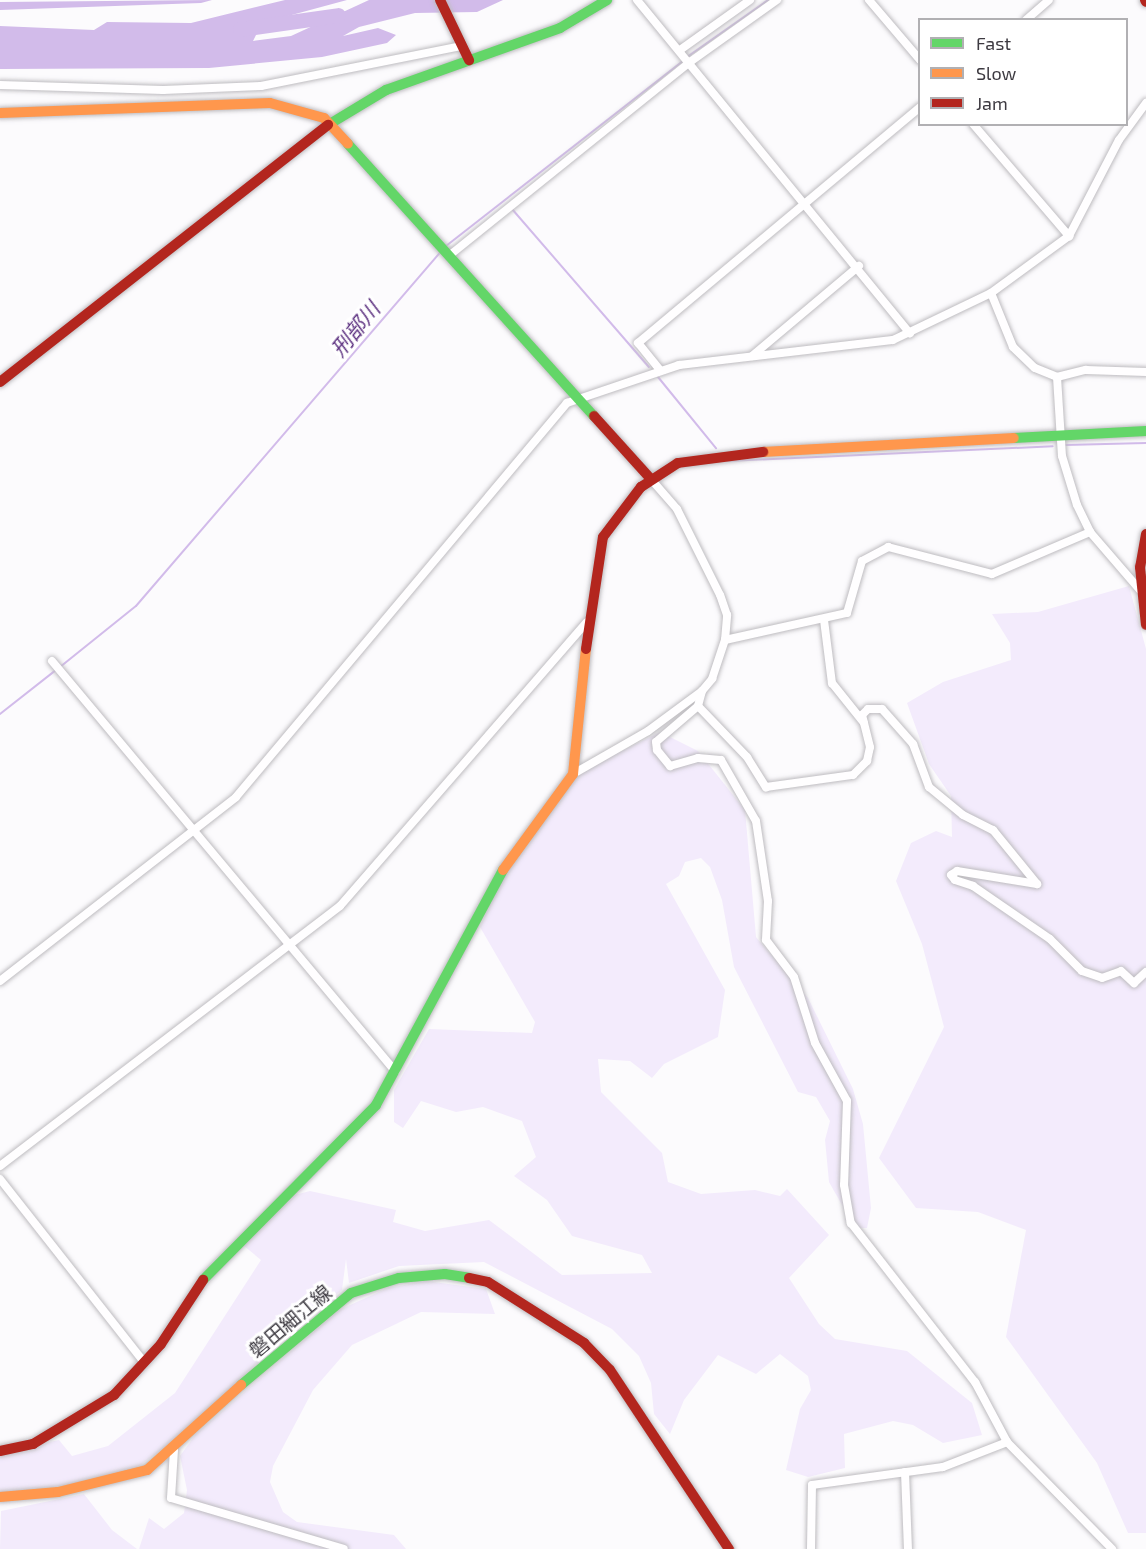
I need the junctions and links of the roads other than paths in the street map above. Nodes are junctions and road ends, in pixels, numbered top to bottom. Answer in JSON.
{"nodes":[{"id":1,"x":440,"y":0,"type":"edge"},
{"id":2,"x":607,"y":0,"type":"edge"},
{"id":3,"x":637,"y":0,"type":"edge"},
{"id":4,"x":750,"y":0,"type":"edge"},
{"id":5,"x":777,"y":0,"type":"edge"},
{"id":6,"x":869,"y":0,"type":"edge"},
{"id":7,"x":1049,"y":0,"type":"edge"},
{"id":8,"x":1028,"y":18,"type":"edge"},
{"id":9,"x":460,"y":42,"type":"junction"},
{"id":10,"x":680,"y":50,"type":"junction"},
{"id":11,"x":918,"y":58,"type":"edge"},
{"id":12,"x":469,"y":60,"type":"junction"},
{"id":13,"x":690,"y":62,"type":"junction"},
{"id":14,"x":0,"y":85,"type":"edge"},
{"id":15,"x":1146,"y":102,"type":"edge"},
{"id":16,"x":918,"y":108,"type":"edge"},
{"id":17,"x":0,"y":113,"type":"edge"},
{"id":18,"x":330,"y":123,"type":"junction"},
{"id":19,"x":976,"y":126,"type":"edge"},
{"id":20,"x":807,"y":201,"type":"junction"},
{"id":21,"x":1070,"y":236,"type":"junction"},
{"id":22,"x":449,"y":254,"type":"junction"},
{"id":23,"x":859,"y":266,"type":"junction"},
{"id":24,"x":991,"y":293,"type":"junction"},
{"id":25,"x":910,"y":333,"type":"junction"},
{"id":26,"x":751,"y":357,"type":"junction"},
{"id":27,"x":660,"y":370,"type":"junction"},
{"id":28,"x":1146,"y":372,"type":"edge"},
{"id":29,"x":1057,"y":377,"type":"junction"},
{"id":30,"x":0,"y":382,"type":"edge"},
{"id":31,"x":580,"y":398,"type":"junction"},
{"id":32,"x":1146,"y":431,"type":"edge"},
{"id":33,"x":1063,"y":434,"type":"junction"},
{"id":34,"x":651,"y":479,"type":"junction"},
{"id":35,"x":1090,"y":532,"type":"junction"},
{"id":36,"x":1146,"y":534,"type":"edge"},
{"id":37,"x":1141,"y":591,"type":"junction"},
{"id":38,"x":824,"y":620,"type":"junction"},
{"id":39,"x":587,"y":622,"type":"junction"},
{"id":40,"x":1146,"y":625,"type":"edge"},
{"id":41,"x":725,"y":640,"type":"junction"},
{"id":42,"x":52,"y":661,"type":"dead end"},
{"id":43,"x":702,"y":691,"type":"junction"},
{"id":44,"x":698,"y":705,"type":"junction"},
{"id":45,"x":864,"y":723,"type":"junction"},
{"id":46,"x":573,"y":774,"type":"junction"},
{"id":47,"x":193,"y":830,"type":"junction"},
{"id":48,"x":291,"y":945,"type":"junction"},
{"id":49,"x":1146,"y":972,"type":"edge"},
{"id":50,"x":0,"y":981,"type":"edge"},
{"id":51,"x":395,"y":1071,"type":"junction"},
{"id":52,"x":0,"y":1166,"type":"edge"},
{"id":53,"x":0,"y":1179,"type":"edge"},
{"id":54,"x":143,"y":1361,"type":"junction"},
{"id":55,"x":1007,"y":1442,"type":"junction"},
{"id":56,"x":174,"y":1450,"type":"junction"},
{"id":57,"x":0,"y":1451,"type":"edge"},
{"id":58,"x":905,"y":1472,"type":"junction"},
{"id":59,"x":0,"y":1497,"type":"edge"},
{"id":60,"x":344,"y":1549,"type":"edge"},
{"id":61,"x":729,"y":1549,"type":"edge"},
{"id":62,"x":811,"y":1549,"type":"edge"},
{"id":63,"x":908,"y":1549,"type":"edge"},
{"id":64,"x":1112,"y":1549,"type":"edge"}],
"edges":[{"from":1,"to":9,"type":"street"},
{"from":2,"to":12,"type":"street"},
{"from":3,"to":10,"type":"street"},
{"from":4,"to":10,"type":"street"},
{"from":5,"to":13,"type":"street"},
{"from":6,"to":11,"type":"street"},
{"from":7,"to":8,"type":"street"},
{"from":9,"to":12,"type":"street"},
{"from":9,"to":14,"type":"street"},
{"from":10,"to":13,"type":"street"},
{"from":12,"to":18,"type":"street"},
{"from":13,"to":20,"type":"street"},
{"from":13,"to":22,"type":"street"},
{"from":15,"to":21,"type":"street"},
{"from":16,"to":20,"type":"street"},
{"from":17,"to":18,"type":"street"},
{"from":18,"to":22,"type":"street"},
{"from":18,"to":30,"type":"street"},
{"from":19,"to":21,"type":"street"},
{"from":20,"to":23,"type":"street"},
{"from":20,"to":27,"type":"street"},
{"from":21,"to":24,"type":"street"},
{"from":22,"to":31,"type":"street"},
{"from":23,"to":25,"type":"street"},
{"from":23,"to":26,"type":"street"},
{"from":24,"to":25,"type":"street"},
{"from":24,"to":29,"type":"street"},
{"from":25,"to":26,"type":"street"},
{"from":26,"to":27,"type":"street"},
{"from":27,"to":31,"type":"street"},
{"from":28,"to":29,"type":"street"},
{"from":29,"to":33,"type":"street"},
{"from":31,"to":34,"type":"street"},
{"from":31,"to":47,"type":"street"},
{"from":32,"to":33,"type":"street"},
{"from":33,"to":34,"type":"street"},
{"from":33,"to":35,"type":"street"},
{"from":34,"to":39,"type":"street"},
{"from":34,"to":41,"type":"street"},
{"from":35,"to":37,"type":"street"},
{"from":35,"to":38,"type":"street"},
{"from":36,"to":37,"type":"street"},
{"from":37,"to":40,"type":"street"},
{"from":38,"to":41,"type":"street"},
{"from":38,"to":45,"type":"street"},
{"from":39,"to":46,"type":"street"},
{"from":39,"to":48,"type":"street"},
{"from":41,"to":43,"type":"street"},
{"from":42,"to":47,"type":"street"},
{"from":43,"to":44,"type":"street"},
{"from":43,"to":46,"type":"street"},
{"from":44,"to":45,"type":"street"},
{"from":44,"to":55,"type":"street"},
{"from":45,"to":49,"type":"street"},
{"from":46,"to":51,"type":"street"},
{"from":47,"to":48,"type":"street"},
{"from":47,"to":50,"type":"street"},
{"from":48,"to":51,"type":"street"},
{"from":48,"to":52,"type":"street"},
{"from":51,"to":54,"type":"street"},
{"from":53,"to":54,"type":"street"},
{"from":54,"to":57,"type":"street"},
{"from":55,"to":58,"type":"street"},
{"from":55,"to":64,"type":"street"},
{"from":56,"to":59,"type":"street","name":"磐田細江線"},
{"from":56,"to":60,"type":"street"},
{"from":56,"to":61,"type":"street","name":"磐田細江線"},
{"from":58,"to":62,"type":"street"},
{"from":58,"to":63,"type":"street"}]}
